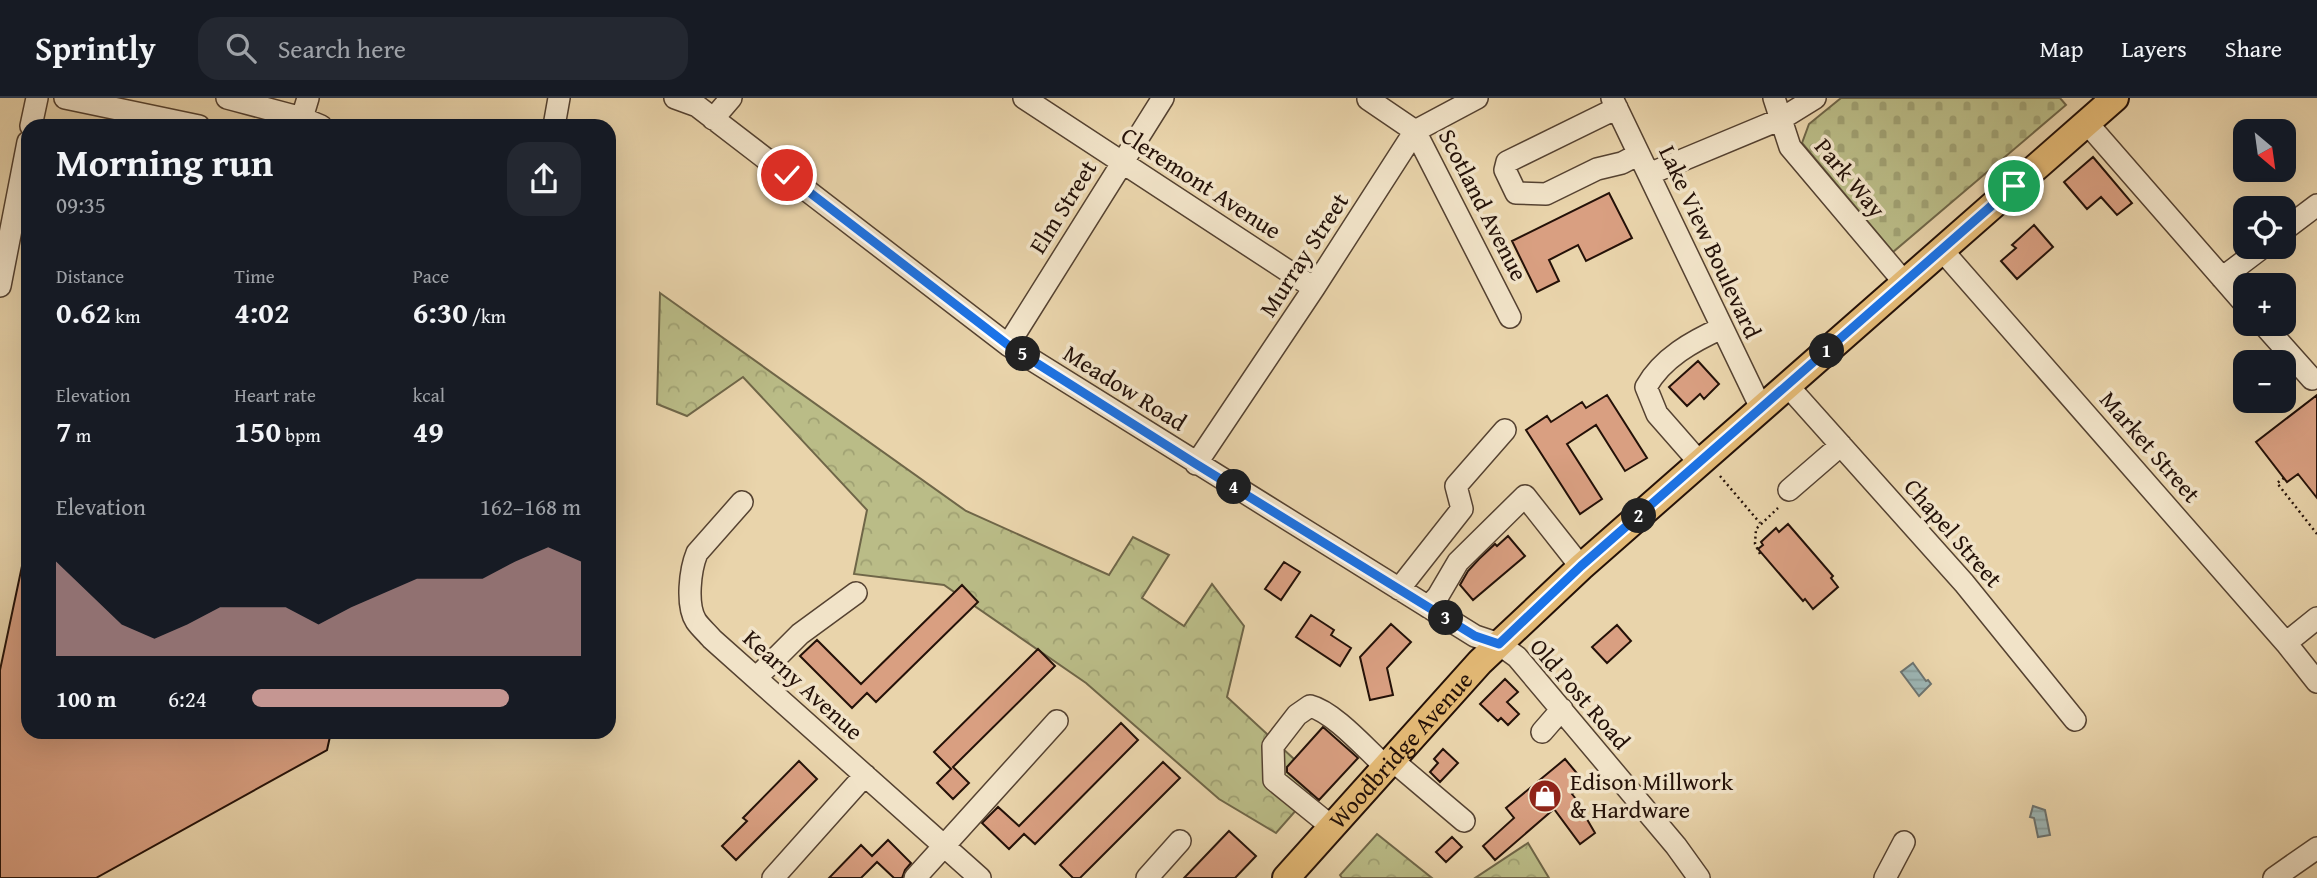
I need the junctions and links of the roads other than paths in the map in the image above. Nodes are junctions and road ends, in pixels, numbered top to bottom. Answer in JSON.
{"nodes":[{"id":1,"x":37,"y":98,"type":"edge"},
{"id":2,"x":65,"y":98,"type":"edge"},
{"id":3,"x":227,"y":98,"type":"edge"},
{"id":4,"x":559,"y":98,"type":"edge"},
{"id":5,"x":675,"y":98,"type":"edge"},
{"id":6,"x":731,"y":98,"type":"edge"},
{"id":7,"x":1024,"y":98,"type":"edge"},
{"id":8,"x":1163,"y":98,"type":"edge"},
{"id":9,"x":1477,"y":98,"type":"edge"},
{"id":10,"x":1774,"y":98,"type":"edge"},
{"id":11,"x":1815,"y":98,"type":"edge"},
{"id":12,"x":2115,"y":98,"type":"edge"},
{"id":13,"x":1368,"y":99,"type":"edge"},
{"id":14,"x":1614,"y":103,"type":"edge"},
{"id":15,"x":308,"y":117,"type":"edge"},
{"id":16,"x":713,"y":118,"type":"junction"},
{"id":17,"x":32,"y":119,"type":"edge"},
{"id":18,"x":166,"y":119,"type":"edge"},
{"id":19,"x":555,"y":119,"type":"edge"},
{"id":20,"x":1781,"y":119,"type":"junction"},
{"id":21,"x":2086,"y":122,"type":"junction"},
{"id":22,"x":1415,"y":131,"type":"junction"},
{"id":23,"x":1640,"y":155,"type":"junction"},
{"id":24,"x":1121,"y":163,"type":"junction"},
{"id":25,"x":1649,"y":174,"type":"junction"},
{"id":26,"x":21,"y":178,"type":"edge"},
{"id":27,"x":2317,"y":205,"type":"edge"},
{"id":28,"x":2296,"y":221,"type":"edge"},
{"id":29,"x":1941,"y":249,"type":"junction"},
{"id":30,"x":2247,"y":259,"type":"edge"},
{"id":31,"x":2222,"y":278,"type":"junction"},
{"id":32,"x":1904,"y":282,"type":"junction"},
{"id":33,"x":0,"y":286,"type":"edge"},
{"id":34,"x":1314,"y":288,"type":"junction"},
{"id":35,"x":2233,"y":290,"type":"edge"},
{"id":36,"x":1510,"y":317,"type":"dead end"},
{"id":37,"x":1722,"y":328,"type":"junction"},
{"id":38,"x":2274,"y":336,"type":"edge"},
{"id":39,"x":1008,"y":345,"type":"junction"},
{"id":40,"x":2312,"y":379,"type":"dead end"},
{"id":41,"x":1787,"y":385,"type":"junction"},
{"id":42,"x":1761,"y":408,"type":"junction"},
{"id":43,"x":1505,"y":430,"type":"dead end"},
{"id":44,"x":1841,"y":445,"type":"junction"},
{"id":45,"x":1196,"y":464,"type":"junction"},
{"id":46,"x":1710,"y":470,"type":"junction"},
{"id":47,"x":1784,"y":499,"type":"road end"},
{"id":48,"x":742,"y":502,"type":"dead end"},
{"id":49,"x":1581,"y":566,"type":"junction"},
{"id":50,"x":1399,"y":589,"type":"junction"},
{"id":51,"x":856,"y":593,"type":"dead end"},
{"id":52,"x":1428,"y":607,"type":"junction"},
{"id":53,"x":2317,"y":618,"type":"edge"},
{"id":54,"x":2286,"y":643,"type":"junction"},
{"id":55,"x":1499,"y":644,"type":"junction"},
{"id":56,"x":756,"y":678,"type":"junction"},
{"id":57,"x":2317,"y":681,"type":"edge"},
{"id":58,"x":1562,"y":709,"type":"junction"},
{"id":59,"x":2075,"y":720,"type":"dead end"},
{"id":60,"x":1057,"y":721,"type":"dead end"},
{"id":61,"x":1542,"y":732,"type":"dead end"},
{"id":62,"x":1389,"y":763,"type":"junction"},
{"id":63,"x":865,"y":775,"type":"junction"},
{"id":64,"x":1464,"y":821,"type":"dead end"},
{"id":65,"x":1332,"y":827,"type":"junction"},
{"id":66,"x":1180,"y":841,"type":"dead end"},
{"id":67,"x":1904,"y":842,"type":"dead end"},
{"id":68,"x":945,"y":847,"type":"junction"},
{"id":69,"x":2317,"y":848,"type":"edge"},
{"id":70,"x":773,"y":878,"type":"edge"},
{"id":71,"x":915,"y":878,"type":"edge"},
{"id":72,"x":980,"y":878,"type":"edge"},
{"id":73,"x":1147,"y":878,"type":"edge"},
{"id":74,"x":1286,"y":878,"type":"edge"},
{"id":75,"x":1699,"y":878,"type":"edge"},
{"id":76,"x":1885,"y":878,"type":"edge"},
{"id":77,"x":2274,"y":878,"type":"edge"}],
"edges":[{"from":1,"to":17,"type":"street"},
{"from":2,"to":18,"type":"street"},
{"from":3,"to":15,"type":"street"},
{"from":4,"to":19,"type":"street"},
{"from":5,"to":16,"type":"street","name":"Meadow Road"},
{"from":6,"to":16,"type":"street"},
{"from":7,"to":24,"type":"street","name":"Cleremont Avenue"},
{"from":8,"to":24,"type":"street","name":"Elm Street"},
{"from":9,"to":22,"type":"street","name":"Murray Street"},
{"from":10,"to":20,"type":"street","name":"Park Way"},
{"from":11,"to":20,"type":"street"},
{"from":12,"to":21,"type":"main road","name":"Woodbridge Avenue"},
{"from":13,"to":22,"type":"street","name":"Scotland Avenue"},
{"from":14,"to":23,"type":"street","name":"Lake View Boulevard"},
{"from":14,"to":23,"type":"street"},
{"from":16,"to":39,"type":"street","name":"Meadow Road"},
{"from":20,"to":25,"type":"street"},
{"from":20,"to":32,"type":"street","name":"Park Way"},
{"from":21,"to":29,"type":"main road","name":"Woodbridge Avenue"},
{"from":21,"to":31,"type":"street"},
{"from":22,"to":34,"type":"street","name":"Murray Street"},
{"from":22,"to":36,"type":"street","name":"Scotland Avenue"},
{"from":23,"to":25,"type":"street","name":"Lake View Boulevard"},
{"from":24,"to":34,"type":"street","name":"Cleremont Avenue"},
{"from":24,"to":39,"type":"street","name":"Elm Street"},
{"from":25,"to":37,"type":"street","name":"Lake View Boulevard"},
{"from":26,"to":33,"type":"street"},
{"from":27,"to":28,"type":"street"},
{"from":29,"to":32,"type":"main road","name":"Woodbridge Avenue"},
{"from":29,"to":54,"type":"street","name":"Market Street"},
{"from":30,"to":31,"type":"street"},
{"from":31,"to":35,"type":"street"},
{"from":32,"to":41,"type":"main road","name":"Woodbridge Avenue"},
{"from":34,"to":45,"type":"street","name":"Murray Street"},
{"from":37,"to":42,"type":"street","name":"Lake View Boulevard"},
{"from":37,"to":46,"type":"street"},
{"from":38,"to":40,"type":"street"},
{"from":39,"to":45,"type":"street","name":"Meadow Road"},
{"from":41,"to":42,"type":"main road","name":"Woodbridge Avenue"},
{"from":41,"to":44,"type":"street","name":"Chapel Street"},
{"from":42,"to":46,"type":"main road","name":"Woodbridge Avenue"},
{"from":43,"to":50,"type":"street"},
{"from":44,"to":47,"type":"street"},
{"from":44,"to":59,"type":"street","name":"Chapel Street"},
{"from":45,"to":50,"type":"street","name":"Meadow Road"},
{"from":46,"to":49,"type":"main road","name":"Woodbridge Avenue"},
{"from":48,"to":56,"type":"street","name":"Kearny Avenue"},
{"from":49,"to":52,"type":"street"},
{"from":49,"to":55,"type":"main road","name":"Woodbridge Avenue"},
{"from":50,"to":52,"type":"street","name":"Meadow Road"},
{"from":51,"to":56,"type":"street"},
{"from":52,"to":55,"type":"street","name":"Meadow Road"},
{"from":53,"to":54,"type":"street"},
{"from":54,"to":57,"type":"street","name":"Market Street"},
{"from":55,"to":58,"type":"street","name":"Old Post Road"},
{"from":55,"to":62,"type":"main road","name":"Woodbridge Avenue"},
{"from":56,"to":63,"type":"street","name":"Kearny Avenue"},
{"from":58,"to":61,"type":"street"},
{"from":58,"to":75,"type":"street","name":"Old Post Road"},
{"from":60,"to":68,"type":"street"},
{"from":62,"to":64,"type":"street"},
{"from":62,"to":65,"type":"main road","name":"Woodbridge Avenue"},
{"from":62,"to":65,"type":"street"},
{"from":63,"to":68,"type":"street","name":"Kearny Avenue"},
{"from":63,"to":70,"type":"street"},
{"from":65,"to":74,"type":"main road","name":"Woodbridge Avenue"},
{"from":66,"to":73,"type":"street"},
{"from":67,"to":76,"type":"street"},
{"from":68,"to":71,"type":"street"},
{"from":68,"to":72,"type":"street","name":"Kearny Avenue"},
{"from":69,"to":77,"type":"street"}]}
